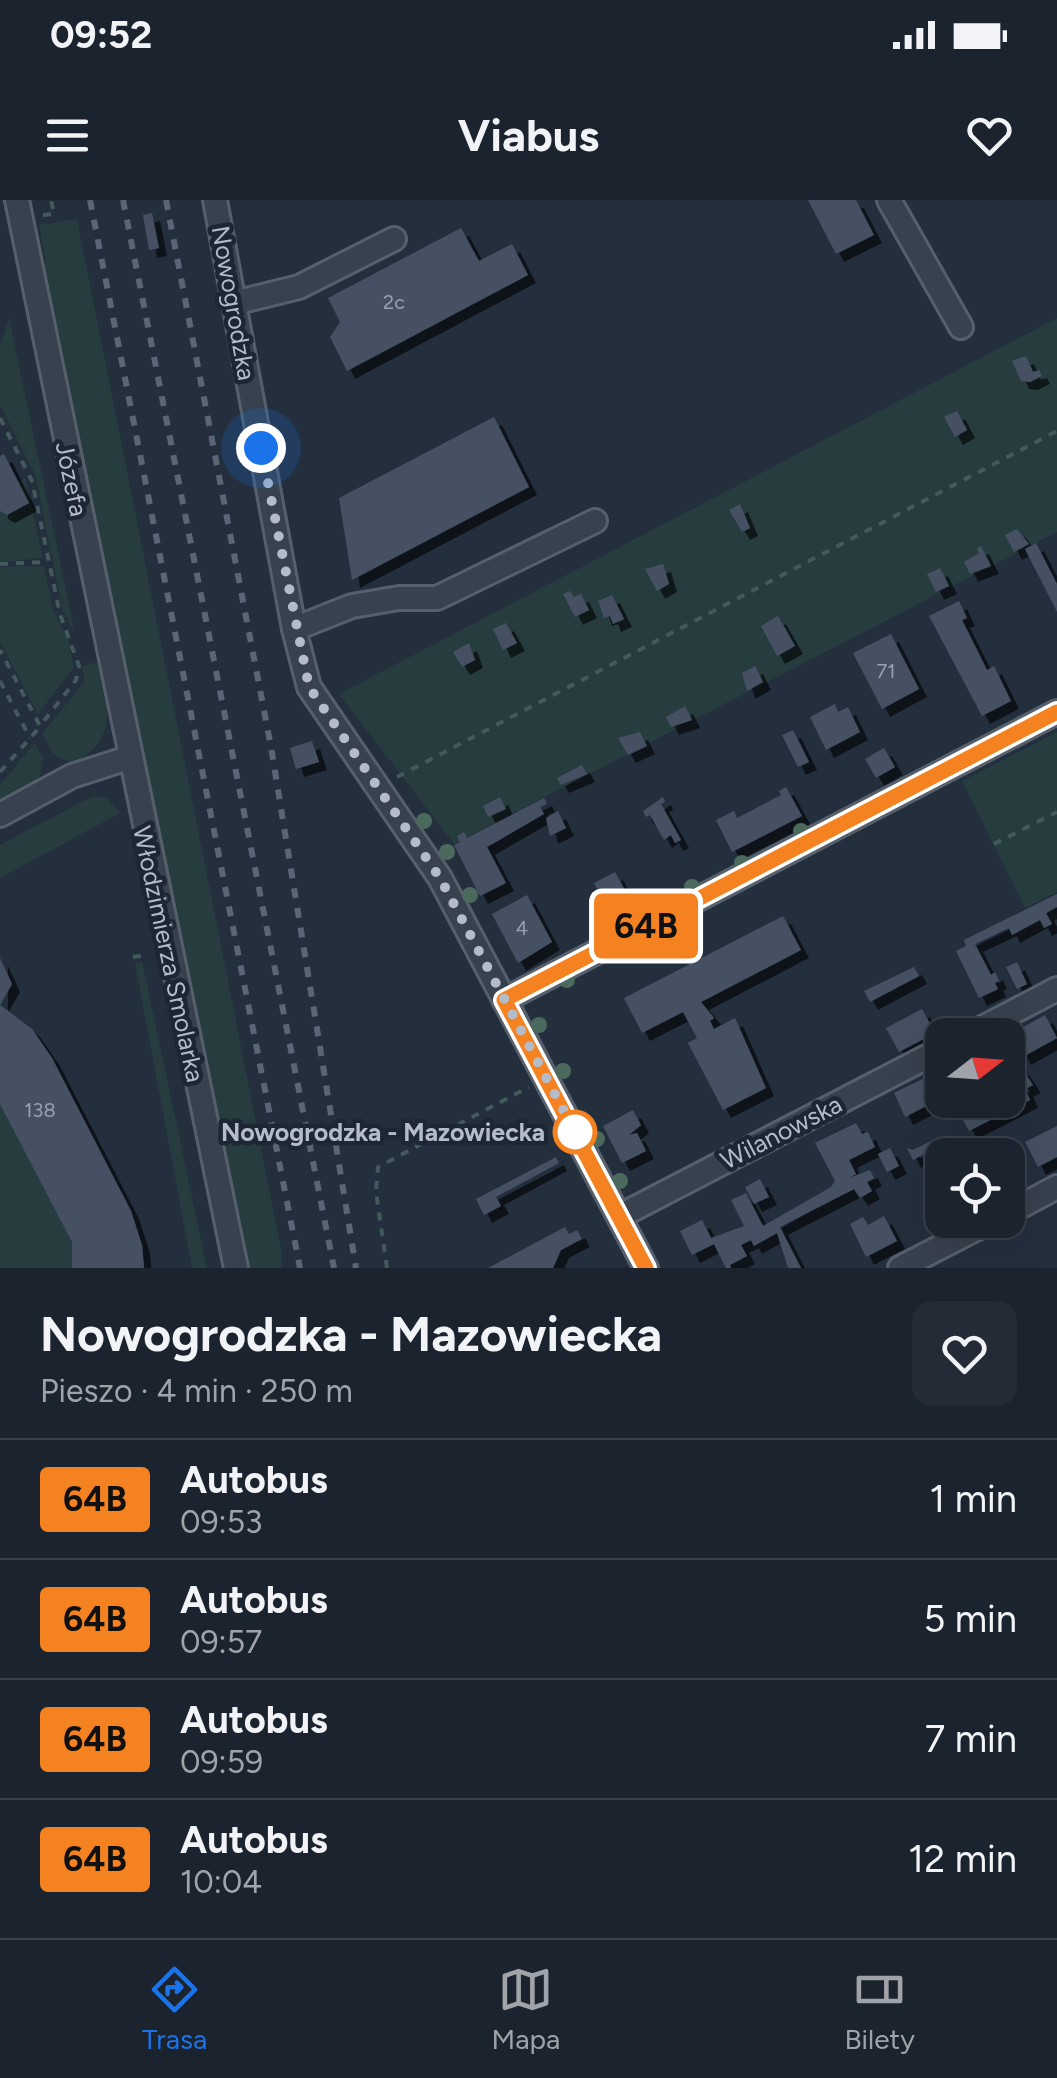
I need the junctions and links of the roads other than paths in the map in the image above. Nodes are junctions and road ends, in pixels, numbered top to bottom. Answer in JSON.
{"nodes":[{"id":1,"x":17,"y":200,"type":"edge"},
{"id":2,"x":215,"y":200,"type":"edge"},
{"id":3,"x":889,"y":200,"type":"edge"},
{"id":4,"x":394,"y":238,"type":"dead end"},
{"id":5,"x":234,"y":303,"type":"junction"},
{"id":6,"x":961,"y":327,"type":"dead end"},
{"id":7,"x":594,"y":520,"type":"dead end"},
{"id":8,"x":294,"y":629,"type":"junction"},
{"id":9,"x":1057,"y":712,"type":"edge"},
{"id":10,"x":128,"y":758,"type":"junction"},
{"id":11,"x":0,"y":815,"type":"edge"},
{"id":12,"x":1057,"y":989,"type":"edge"},
{"id":13,"x":504,"y":1000,"type":"junction"},
{"id":14,"x":1002,"y":1018,"type":"edge"},
{"id":15,"x":925,"y":1058,"type":"edge"},
{"id":16,"x":1057,"y":1187,"type":"edge"},
{"id":17,"x":1025,"y":1204,"type":"edge"},
{"id":18,"x":620,"y":1216,"type":"junction"},
{"id":19,"x":958,"y":1238,"type":"edge"},
{"id":20,"x":236,"y":1268,"type":"edge"},
{"id":21,"x":646,"y":1268,"type":"edge"},
{"id":22,"x":900,"y":1268,"type":"edge"}],
"edges":[{"from":1,"to":10,"type":"street","name":"Józefa"},
{"from":2,"to":5,"type":"street","name":"Nowogrodzka"},
{"from":3,"to":6,"type":"street"},
{"from":4,"to":5,"type":"street"},
{"from":5,"to":8,"type":"street","name":"Nowogrodzka"},
{"from":7,"to":8,"type":"street"},
{"from":8,"to":13,"type":"street","name":"Nowogrodzka"},
{"from":9,"to":13,"type":"street"},
{"from":10,"to":11,"type":"street"},
{"from":10,"to":20,"type":"street","name":"Włodzimierza Smolarka"},
{"from":12,"to":14,"type":"street"},
{"from":13,"to":18,"type":"street","name":"Nowogrodzka"},
{"from":15,"to":18,"type":"street","name":"Wilanowska"},
{"from":16,"to":17,"type":"street"},
{"from":18,"to":21,"type":"street","name":"Nowogrodzka"},
{"from":19,"to":22,"type":"street"}]}
